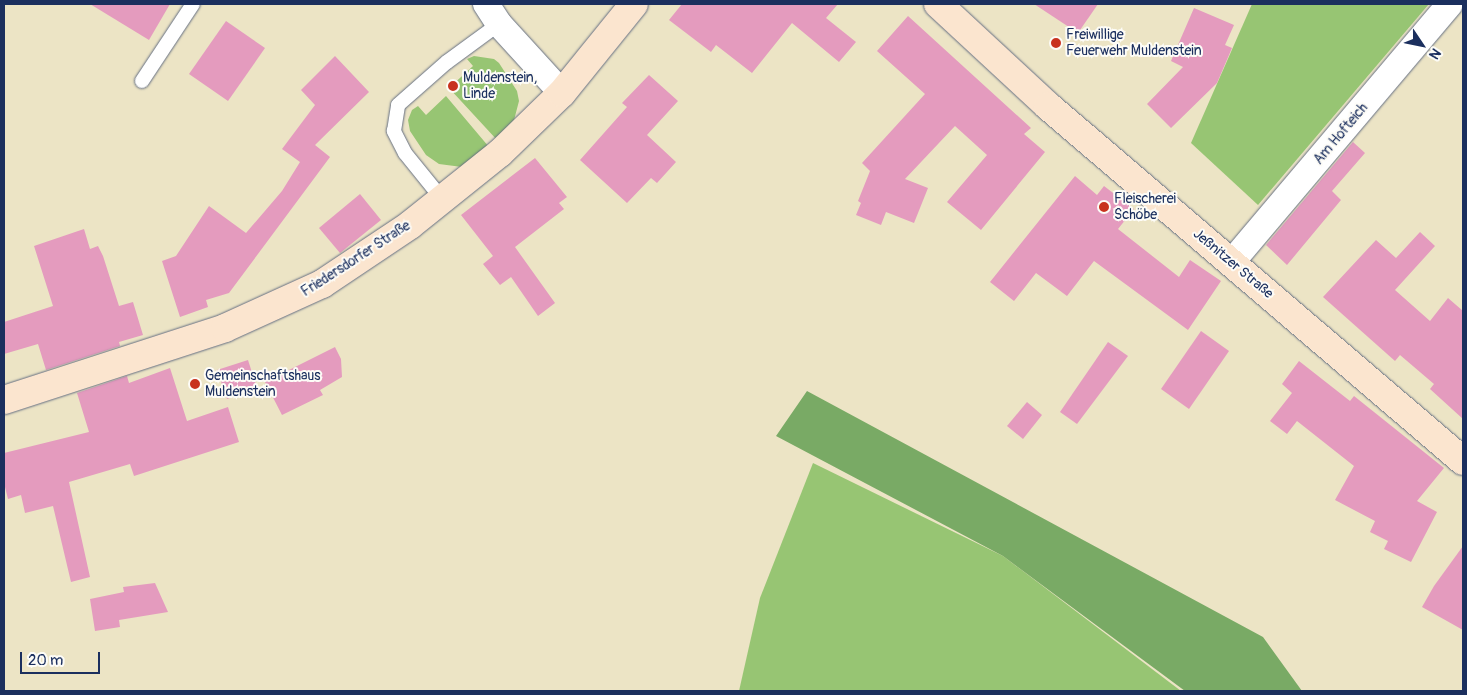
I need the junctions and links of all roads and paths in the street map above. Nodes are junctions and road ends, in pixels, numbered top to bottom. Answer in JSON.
{"nodes":[{"id":1,"x":193,"y":4,"type":"edge"},
{"id":2,"x":634,"y":4,"type":"edge"},
{"id":3,"x":938,"y":4,"type":"edge"},
{"id":4,"x":1450,"y":4,"type":"edge"},
{"id":5,"x":492,"y":14,"type":"edge"},
{"id":6,"x":142,"y":81,"type":"dead end"},
{"id":7,"x":562,"y":93,"type":"junction"},
{"id":8,"x":443,"y":200,"type":"junction"},
{"id":9,"x":1231,"y":263,"type":"junction"},
{"id":10,"x":4,"y":400,"type":"edge"},
{"id":11,"x":1463,"y":461,"type":"edge"}],
"edges":[{"from":1,"to":6,"type":"lane"},
{"from":2,"to":7,"type":"main road","name":"Friedersdorfer Straße"},
{"from":3,"to":9,"type":"main road","name":"Jeßnitzer Straße"},
{"from":4,"to":9,"type":"street","name":"Am Hofteich"},
{"from":5,"to":7,"type":"street"},
{"from":5,"to":8,"type":"lane"},
{"from":7,"to":8,"type":"main road","name":"Friedersdorfer Straße"},
{"from":8,"to":10,"type":"main road","name":"Friedersdorfer Straße"},
{"from":9,"to":11,"type":"main road","name":"Jeßnitzer Straße"}]}
